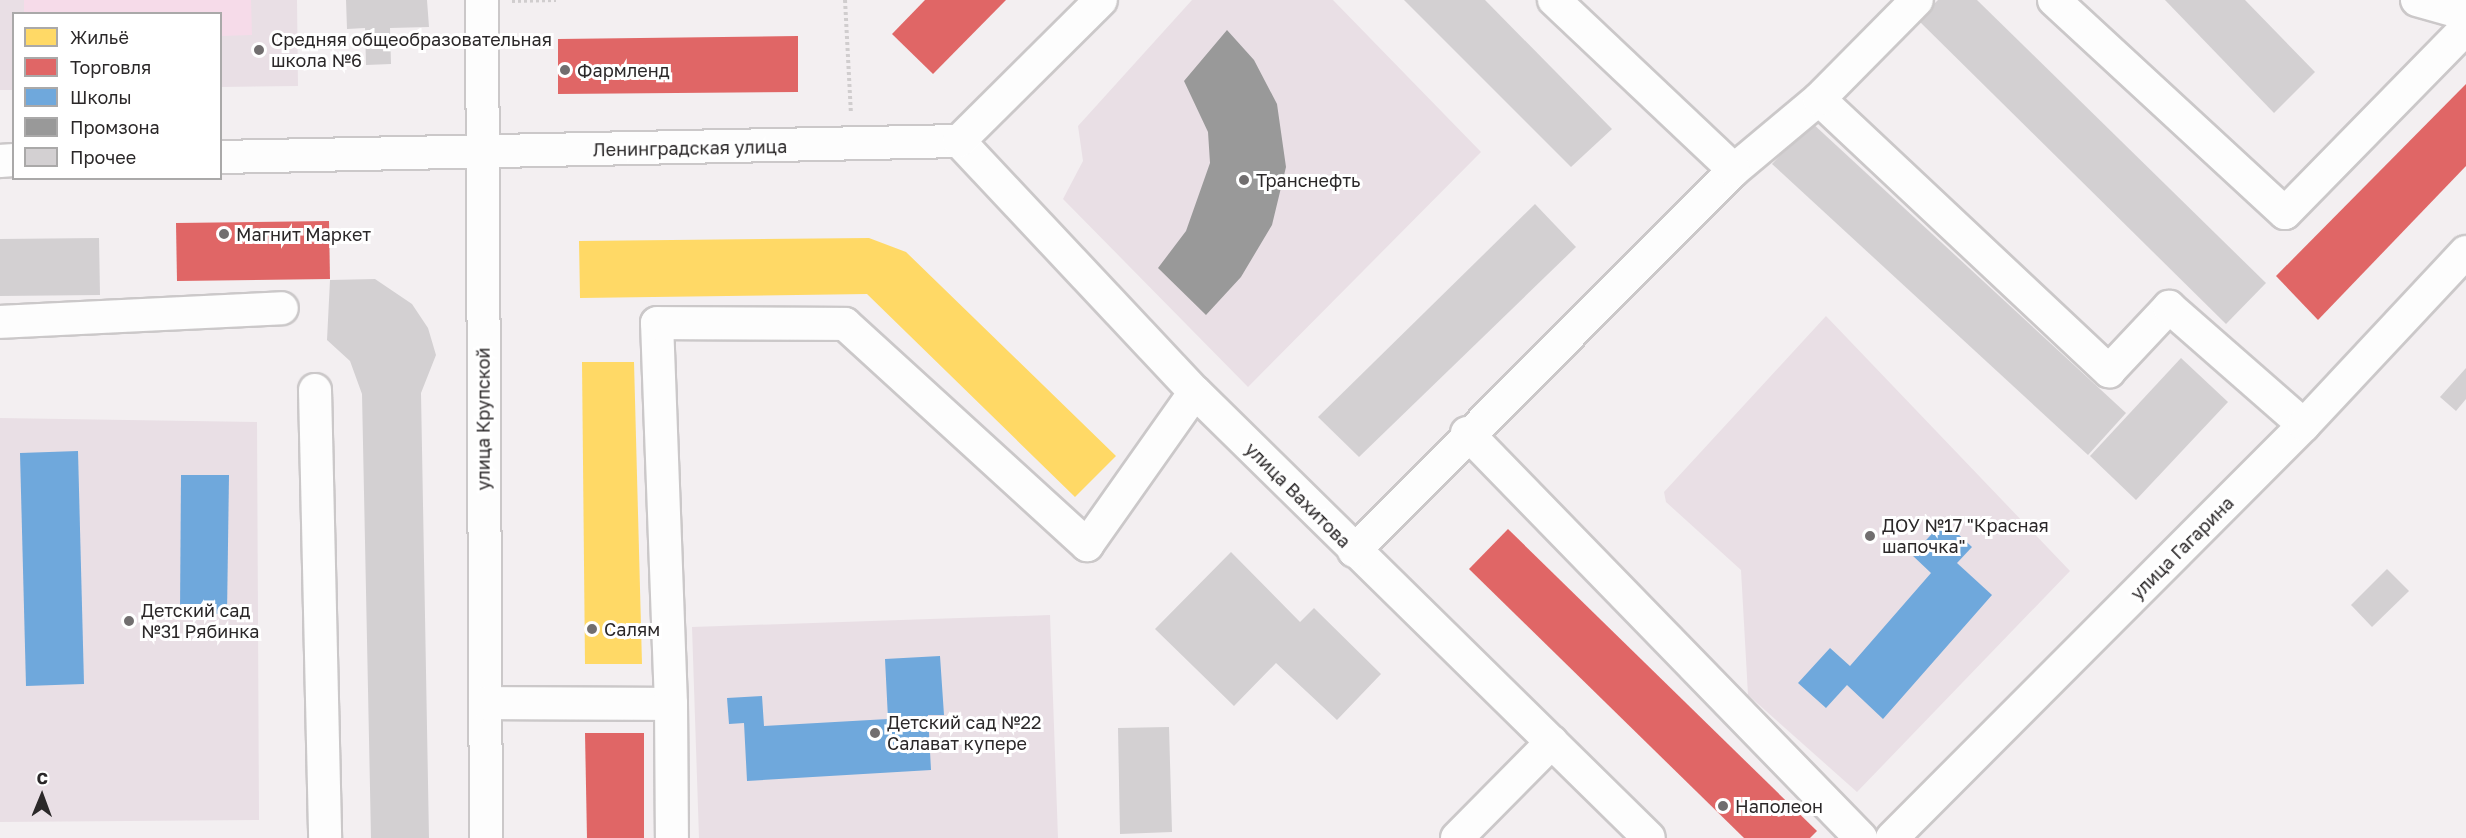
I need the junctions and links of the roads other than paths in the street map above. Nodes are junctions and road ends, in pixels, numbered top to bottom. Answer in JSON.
{"nodes":[{"id":1,"x":1101,"y":0,"type":"edge"},
{"id":2,"x":1554,"y":0,"type":"edge"},
{"id":3,"x":2054,"y":0,"type":"edge"},
{"id":4,"x":2417,"y":0,"type":"edge"},
{"id":5,"x":482,"y":1,"type":"edge"},
{"id":6,"x":1898,"y":6,"type":"edge"},
{"id":7,"x":2466,"y":14,"type":"edge"},
{"id":8,"x":2466,"y":28,"type":"edge"},
{"id":9,"x":1820,"y":99,"type":"junction"},
{"id":10,"x":958,"y":141,"type":"junction"},
{"id":11,"x":480,"y":152,"type":"junction"},
{"id":12,"x":222,"y":156,"type":"edge"},
{"id":13,"x":1734,"y":170,"type":"junction"},
{"id":14,"x":2466,"y":252,"type":"edge"},
{"id":15,"x":282,"y":308,"type":"dead end"},
{"id":16,"x":0,"y":322,"type":"edge"},
{"id":17,"x":315,"y":390,"type":"dead end"},
{"id":18,"x":1195,"y":392,"type":"junction"},
{"id":19,"x":2304,"y":425,"type":"junction"},
{"id":20,"x":1467,"y":433,"type":"junction"},
{"id":21,"x":1354,"y":551,"type":"junction"},
{"id":22,"x":485,"y":703,"type":"junction"},
{"id":23,"x":671,"y":704,"type":"junction"},
{"id":24,"x":1552,"y":742,"type":"junction"},
{"id":25,"x":325,"y":838,"type":"edge"},
{"id":26,"x":486,"y":838,"type":"edge"},
{"id":27,"x":672,"y":838,"type":"edge"},
{"id":28,"x":1457,"y":838,"type":"edge"},
{"id":29,"x":1649,"y":838,"type":"edge"},
{"id":30,"x":1861,"y":838,"type":"edge"},
{"id":31,"x":1892,"y":838,"type":"edge"}],
"edges":[{"from":1,"to":10,"type":"street"},
{"from":2,"to":13,"type":"street"},
{"from":3,"to":8,"type":"street"},
{"from":4,"to":7,"type":"street"},
{"from":5,"to":11,"type":"street","name":"улица Крупской"},
{"from":6,"to":9,"type":"street"},
{"from":9,"to":13,"type":"street"},
{"from":9,"to":19,"type":"street"},
{"from":10,"to":11,"type":"street","name":"Ленинградская улица"},
{"from":10,"to":18,"type":"street","name":"улица Вахитова"},
{"from":11,"to":12,"type":"street","name":"Ленинградская улица"},
{"from":11,"to":22,"type":"street","name":"улица Крупской"},
{"from":13,"to":20,"type":"street"},
{"from":14,"to":19,"type":"street","name":"улица Гагарина"},
{"from":15,"to":16,"type":"street"},
{"from":17,"to":25,"type":"street"},
{"from":18,"to":21,"type":"street","name":"улица Вахитова"},
{"from":18,"to":23,"type":"street"},
{"from":19,"to":31,"type":"street","name":"улица Гагарина"},
{"from":20,"to":21,"type":"street"},
{"from":20,"to":30,"type":"street"},
{"from":21,"to":24,"type":"street","name":"улица Вахитова"},
{"from":22,"to":23,"type":"street"},
{"from":22,"to":26,"type":"street","name":"улица Крупской"},
{"from":23,"to":27,"type":"street"},
{"from":24,"to":28,"type":"street"},
{"from":24,"to":29,"type":"street","name":"улица Вахитова"}]}
